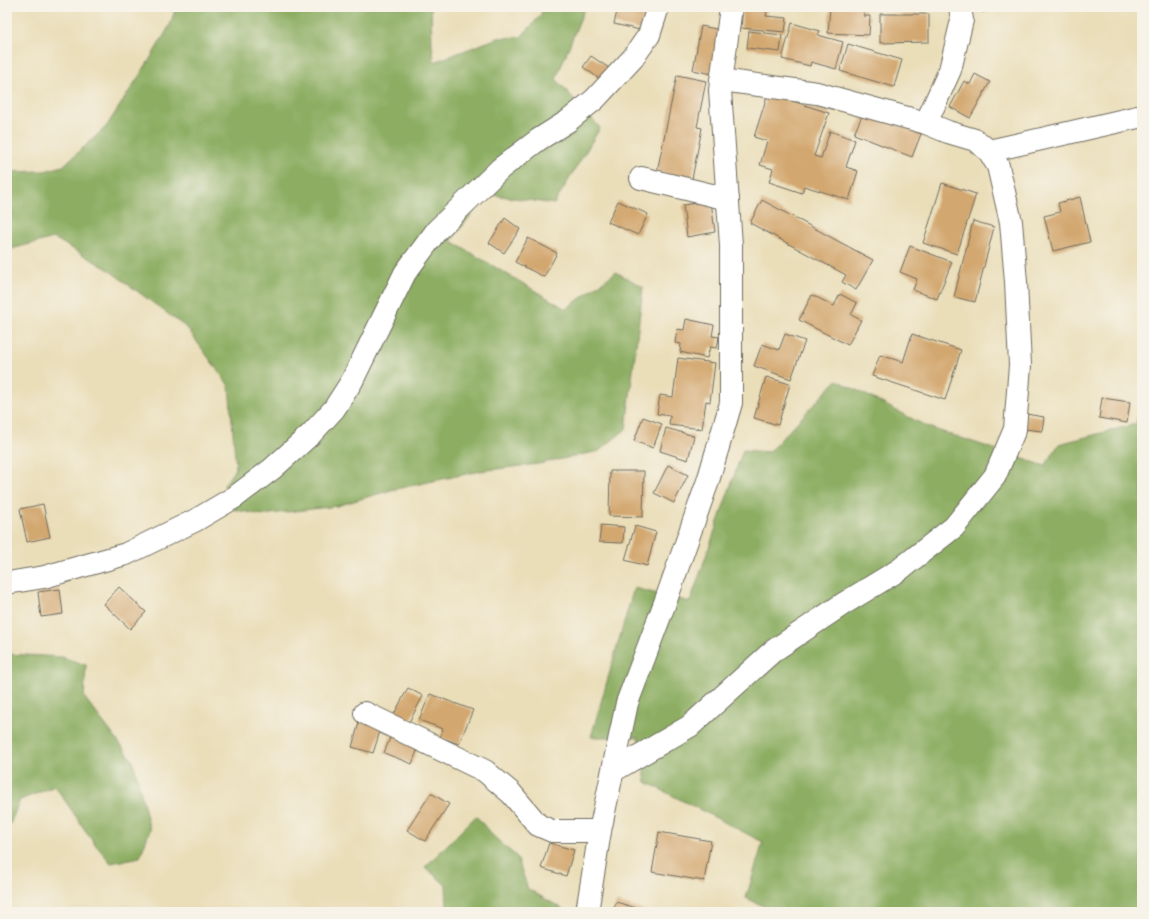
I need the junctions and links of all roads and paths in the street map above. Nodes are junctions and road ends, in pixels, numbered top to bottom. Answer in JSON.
{"nodes":[{"id":1,"x":658,"y":7,"type":"edge"},
{"id":2,"x":731,"y":7,"type":"edge"},
{"id":3,"x":960,"y":7,"type":"edge"},
{"id":4,"x":721,"y":80,"type":"junction"},
{"id":5,"x":1142,"y":116,"type":"edge"},
{"id":6,"x":926,"y":123,"type":"junction"},
{"id":7,"x":989,"y":150,"type":"junction"},
{"id":8,"x":641,"y":178,"type":"dead end"},
{"id":9,"x":728,"y":198,"type":"junction"},
{"id":10,"x":7,"y":583,"type":"edge"},
{"id":11,"x":365,"y":713,"type":"dead end"},
{"id":12,"x":613,"y":771,"type":"junction"},
{"id":13,"x":600,"y":831,"type":"junction"},
{"id":14,"x":587,"y":912,"type":"edge"}],
"edges":[{"from":1,"to":10,"type":"street"},
{"from":2,"to":4,"type":"street"},
{"from":3,"to":6,"type":"street"},
{"from":4,"to":6,"type":"street"},
{"from":4,"to":9,"type":"street"},
{"from":5,"to":7,"type":"street"},
{"from":6,"to":7,"type":"street"},
{"from":7,"to":12,"type":"street"},
{"from":8,"to":9,"type":"street"},
{"from":9,"to":12,"type":"street"},
{"from":11,"to":13,"type":"street"},
{"from":12,"to":13,"type":"street"},
{"from":13,"to":14,"type":"street"}]}
